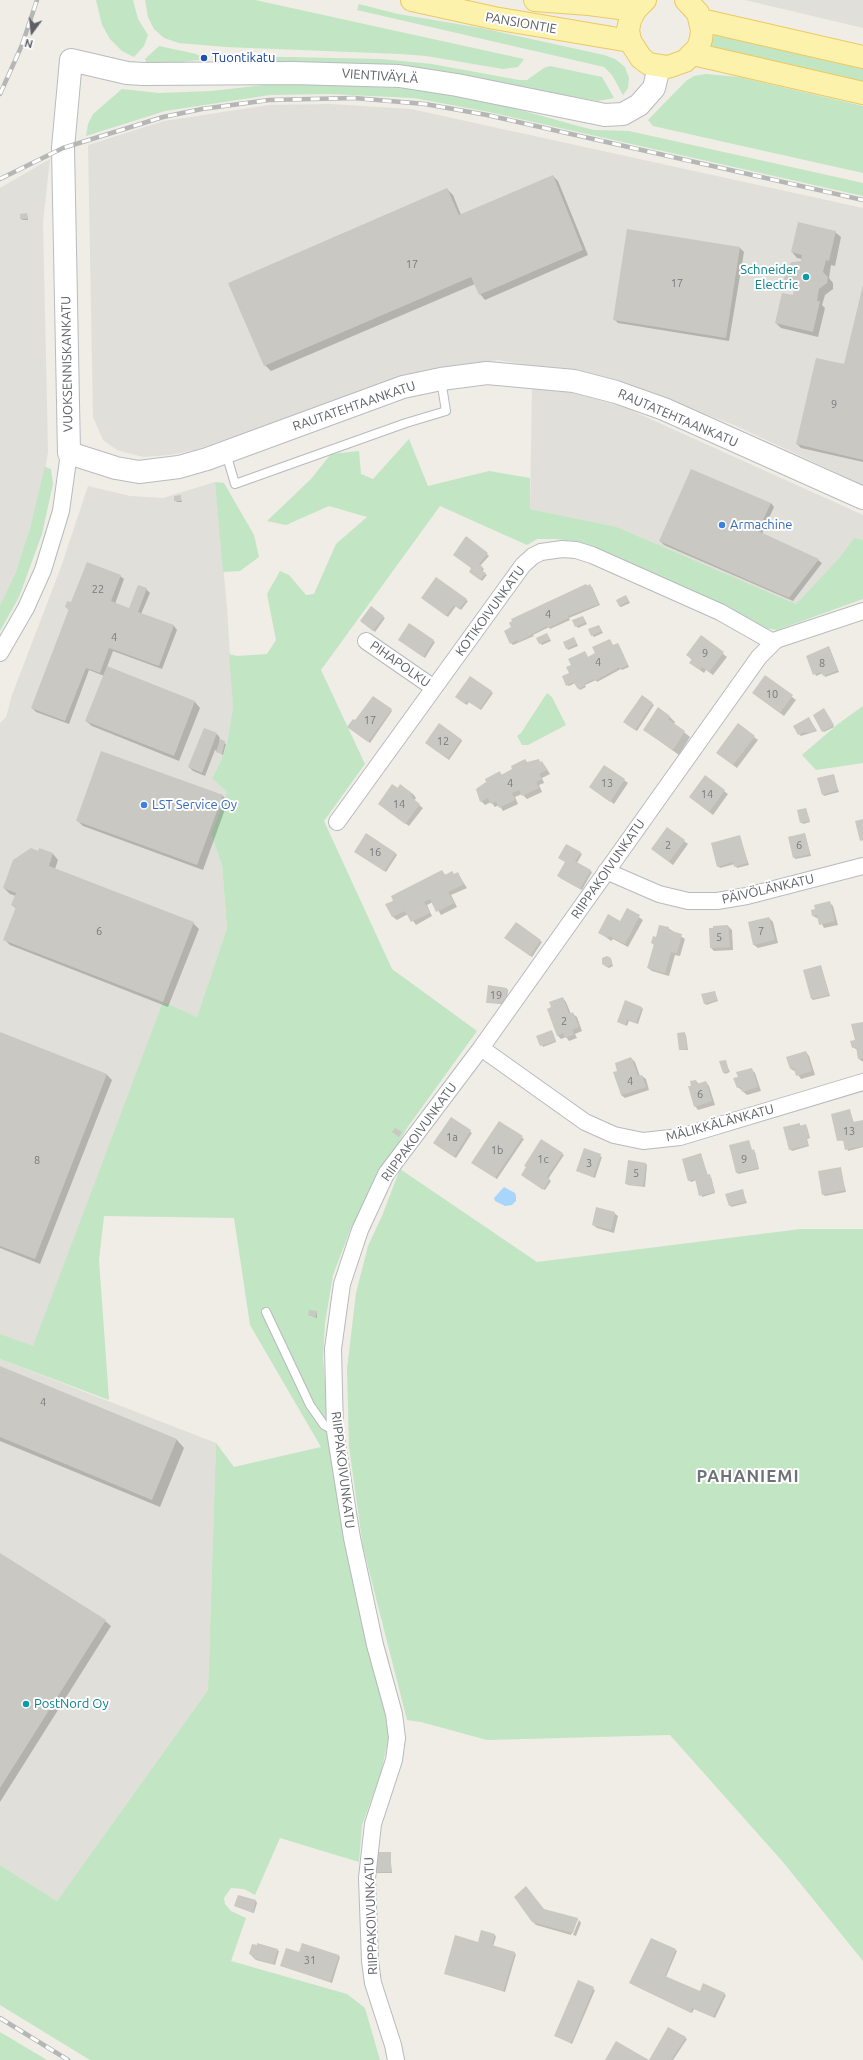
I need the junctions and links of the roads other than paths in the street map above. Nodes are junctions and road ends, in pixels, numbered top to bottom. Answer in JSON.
{"nodes":[{"id":1,"x":412,"y":0,"type":"edge"},
{"id":2,"x":535,"y":0,"type":"edge"},
{"id":3,"x":686,"y":0,"type":"edge"},
{"id":4,"x":640,"y":5,"type":"edge"},
{"id":5,"x":701,"y":20,"type":"junction"},
{"id":6,"x":630,"y":41,"type":"junction"},
{"id":7,"x":693,"y":54,"type":"junction"},
{"id":8,"x":863,"y":57,"type":"edge"},
{"id":9,"x":71,"y":60,"type":"joint"},
{"id":10,"x":659,"y":66,"type":"junction"},
{"id":11,"x":863,"y":93,"type":"edge"},
{"id":12,"x":441,"y":379,"type":"junction"},
{"id":13,"x":226,"y":452,"type":"junction"},
{"id":14,"x":69,"y":453,"type":"junction"},
{"id":15,"x":863,"y":498,"type":"edge"},
{"id":16,"x":863,"y":611,"type":"edge"},
{"id":17,"x":366,"y":641,"type":"dead end"},
{"id":18,"x":773,"y":642,"type":"junction"},
{"id":19,"x":0,"y":653,"type":"edge"},
{"id":20,"x":434,"y":688,"type":"junction"},
{"id":21,"x":337,"y":822,"type":"dead end"},
{"id":22,"x":863,"y":866,"type":"edge"},
{"id":23,"x":606,"y":871,"type":"junction"},
{"id":24,"x":481,"y":1048,"type":"junction"},
{"id":25,"x":863,"y":1082,"type":"edge"},
{"id":26,"x":266,"y":1312,"type":"dead end"},
{"id":27,"x":336,"y":1431,"type":"junction"},
{"id":28,"x":396,"y":2060,"type":"edge"}],
"edges":[{"from":1,"to":6,"type":"main road","name":"PANSIONTIE"},
{"from":2,"to":4,"type":"main road","name":"PANSIONTIE"},
{"from":3,"to":5,"type":"main road"},
{"from":4,"to":6,"type":"main road"},
{"from":5,"to":7,"type":"main road"},
{"from":5,"to":8,"type":"main road"},
{"from":6,"to":10,"type":"main road"},
{"from":7,"to":10,"type":"main road"},
{"from":7,"to":11,"type":"main road"},
{"from":9,"to":10,"type":"street","name":"VIENTIVÄYLÄ"},
{"from":9,"to":14,"type":"street","name":"VUOKSENNISKANKATU"},
{"from":12,"to":13,"type":"street","name":"RAUTATEHTAANKATU"},
{"from":12,"to":13,"type":"lane"},
{"from":12,"to":15,"type":"street","name":"RAUTATEHTAANKATU"},
{"from":13,"to":14,"type":"street","name":"RAUTATEHTAANKATU"},
{"from":14,"to":19,"type":"street","name":"VUOKSENNISKANKATU"},
{"from":16,"to":18,"type":"street","name":"RIIPPAKOIVUNKATU"},
{"from":17,"to":20,"type":"street","name":"PIHAPOLKU"},
{"from":18,"to":20,"type":"street","name":"KOTIKOIVUNKATU"},
{"from":18,"to":23,"type":"street","name":"RIIPPAKOIVUNKATU"},
{"from":20,"to":21,"type":"street","name":"KOTIKOIVUNKATU"},
{"from":22,"to":23,"type":"street","name":"PÄIVÖLÄNKATU"},
{"from":23,"to":24,"type":"street","name":"RIIPPAKOIVUNKATU"},
{"from":24,"to":25,"type":"street","name":"MÄLIKKÄLÄNKATU"},
{"from":24,"to":27,"type":"street","name":"RIIPPAKOIVUNKATU"},
{"from":26,"to":27,"type":"lane"},
{"from":27,"to":28,"type":"street","name":"RIIPPAKOIVUNKATU"}]}
